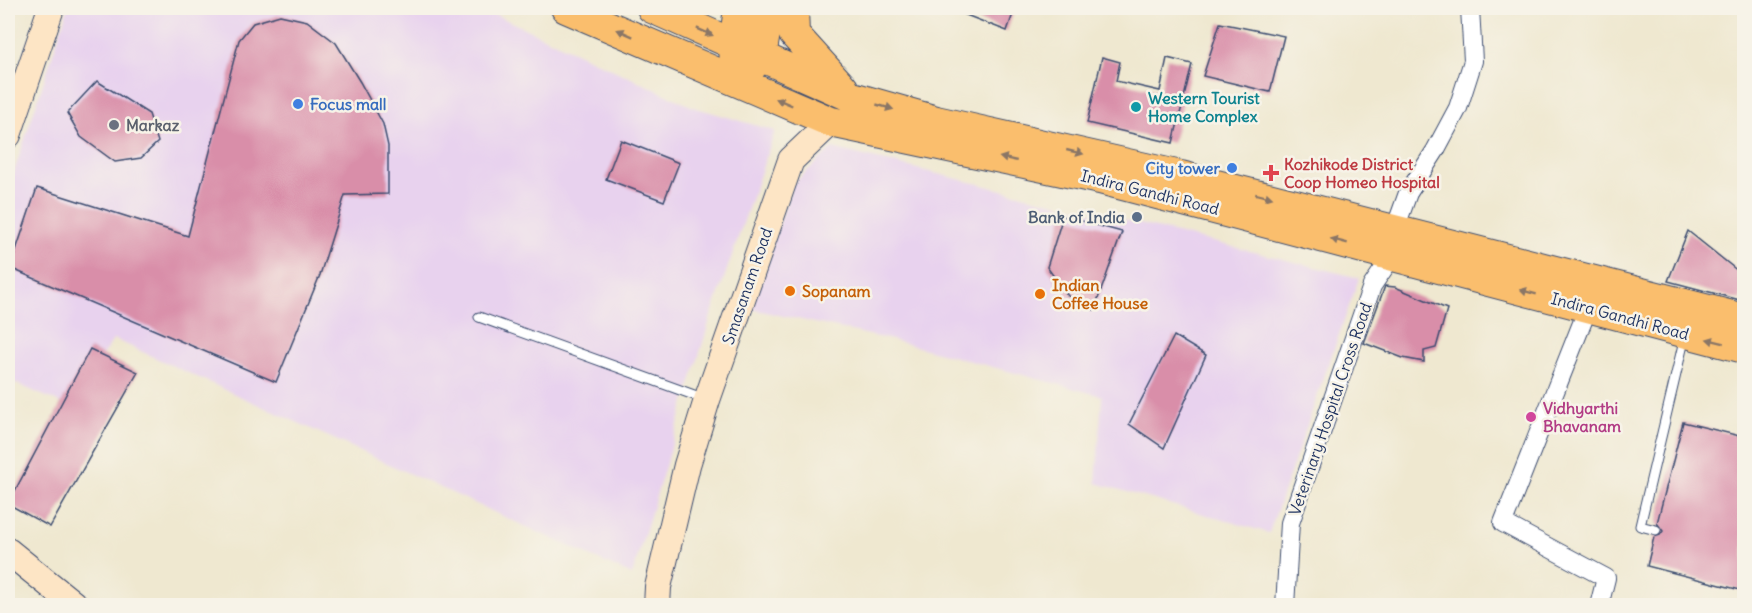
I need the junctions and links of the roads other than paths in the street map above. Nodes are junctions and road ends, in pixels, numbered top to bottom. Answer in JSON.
{"nodes":[{"id":1,"x":51,"y":8,"type":"edge"},
{"id":2,"x":566,"y":8,"type":"edge"},
{"id":3,"x":652,"y":8,"type":"edge"},
{"id":4,"x":739,"y":8,"type":"edge"},
{"id":5,"x":769,"y":8,"type":"edge"},
{"id":6,"x":793,"y":8,"type":"edge"},
{"id":7,"x":1470,"y":8,"type":"edge"},
{"id":8,"x":748,"y":51,"type":"junction"},
{"id":9,"x":736,"y":82,"type":"junction"},
{"id":10,"x":852,"y":98,"type":"junction"},
{"id":11,"x":831,"y":122,"type":"junction"},
{"id":12,"x":8,"y":135,"type":"edge"},
{"id":13,"x":1394,"y":242,"type":"junction"},
{"id":14,"x":1588,"y":308,"type":"junction"},
{"id":15,"x":478,"y":317,"type":"dead end"},
{"id":16,"x":1744,"y":319,"type":"edge"},
{"id":17,"x":1686,"y":333,"type":"junction"},
{"id":18,"x":1744,"y":348,"type":"edge"},
{"id":19,"x":707,"y":400,"type":"junction"},
{"id":20,"x":1656,"y":530,"type":"dead end"},
{"id":21,"x":8,"y":551,"type":"edge"},
{"id":22,"x":76,"y":606,"type":"edge"},
{"id":23,"x":657,"y":606,"type":"edge"},
{"id":24,"x":1285,"y":606,"type":"edge"},
{"id":25,"x":1599,"y":606,"type":"edge"}],
"edges":[{"from":1,"to":12,"type":"main road"},
{"from":9,"to":2,"type":"main road","name":"Indira Gandhi Road","one_way":true},
{"from":3,"to":8,"type":"main road","name":"Indira Gandhi Road","one_way":true},
{"from":4,"to":8,"type":"main road"},
{"from":5,"to":8,"type":"main road"},
{"from":6,"to":10,"type":"main road"},
{"from":7,"to":13,"type":"street","name":"Veterinary Hospital Cross Road"},
{"from":8,"to":9,"type":"main road"},
{"from":8,"to":10,"type":"main road","name":"Indira Gandhi Road"},
{"from":11,"to":9,"type":"main road","name":"Indira Gandhi Road","one_way":true},
{"from":10,"to":13,"type":"main road","name":"Indira Gandhi Road","one_way":true},
{"from":13,"to":11,"type":"main road","name":"Indira Gandhi Road","one_way":true},
{"from":11,"to":19,"type":"main road","name":"Smasanam Road"},
{"from":14,"to":13,"type":"main road","name":"Indira Gandhi Road","one_way":true},
{"from":13,"to":16,"type":"main road","name":"Indira Gandhi Road"},
{"from":13,"to":24,"type":"street","name":"Veterinary Hospital Cross Road"},
{"from":14,"to":17,"type":"main road","name":"Indira Gandhi Road"},
{"from":14,"to":25,"type":"street"},
{"from":15,"to":19,"type":"lane"},
{"from":18,"to":17,"type":"main road","name":"Indira Gandhi Road","one_way":true},
{"from":17,"to":20,"type":"lane"},
{"from":19,"to":23,"type":"main road","name":"Smasanam Road"},
{"from":21,"to":22,"type":"main road"}]}
